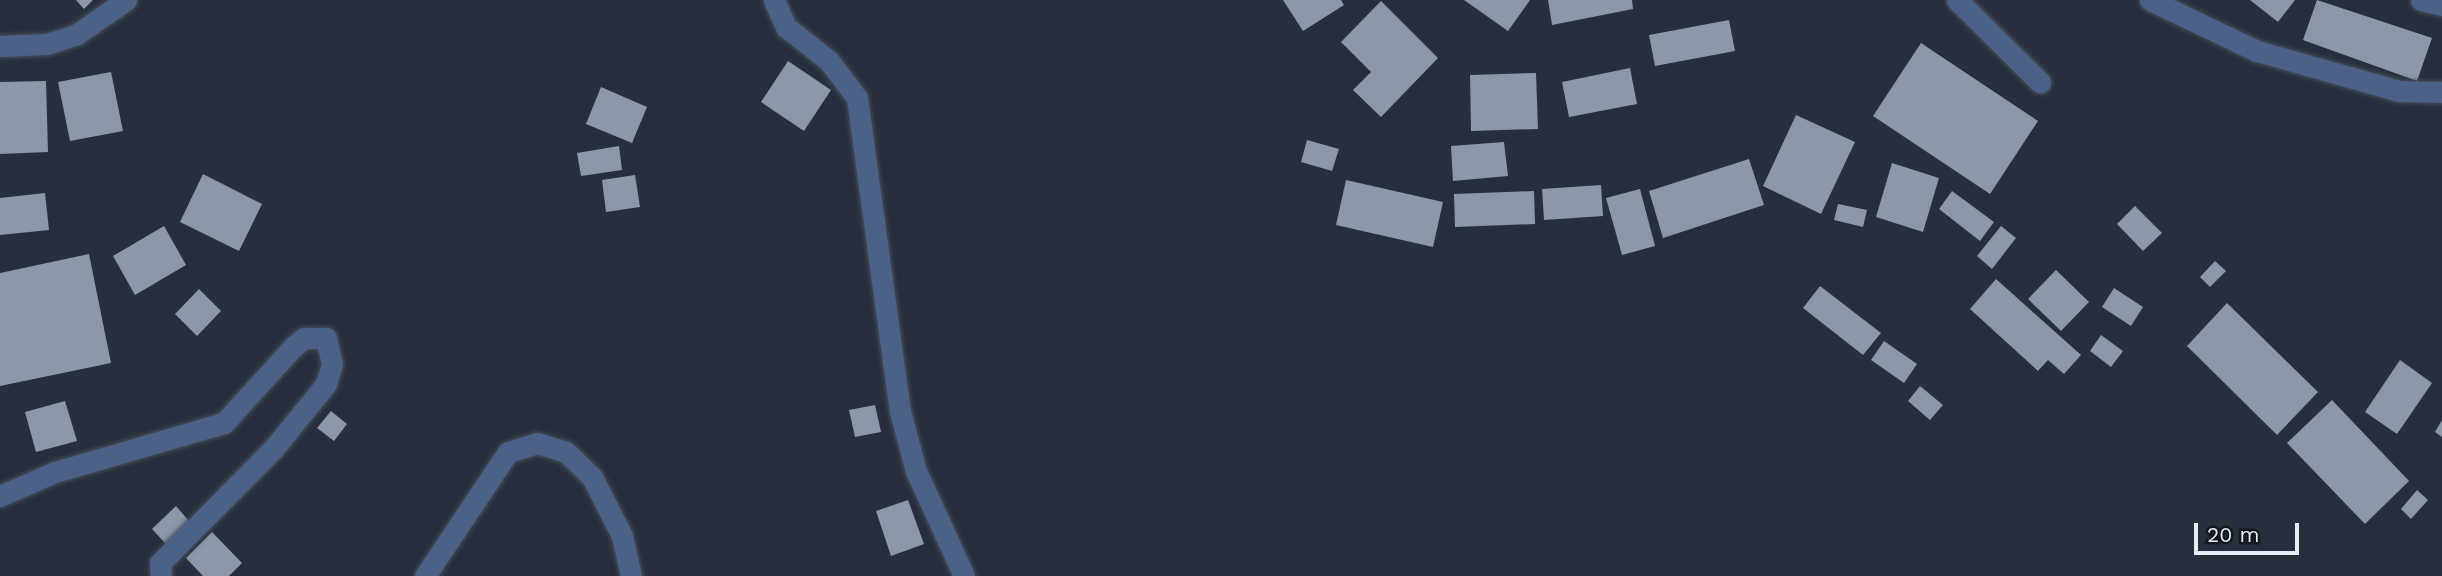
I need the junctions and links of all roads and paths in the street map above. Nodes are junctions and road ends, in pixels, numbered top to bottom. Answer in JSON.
{"nodes":[{"id":1,"x":126,"y":0,"type":"edge"},
{"id":2,"x":774,"y":0,"type":"edge"},
{"id":3,"x":1957,"y":0,"type":"edge"},
{"id":4,"x":2150,"y":0,"type":"edge"},
{"id":5,"x":2421,"y":0,"type":"edge"},
{"id":6,"x":2442,"y":5,"type":"edge"},
{"id":7,"x":0,"y":46,"type":"edge"},
{"id":8,"x":2040,"y":82,"type":"dead end"},
{"id":9,"x":2442,"y":92,"type":"edge"},
{"id":10,"x":0,"y":496,"type":"edge"},
{"id":11,"x":161,"y":576,"type":"edge"},
{"id":12,"x":425,"y":576,"type":"edge"},
{"id":13,"x":631,"y":576,"type":"edge"},
{"id":14,"x":964,"y":576,"type":"edge"}],
"edges":[{"from":1,"to":7,"type":"street"},
{"from":2,"to":14,"type":"street"},
{"from":3,"to":8,"type":"street"},
{"from":4,"to":9,"type":"street"},
{"from":5,"to":6,"type":"street"},
{"from":10,"to":11,"type":"street"},
{"from":12,"to":13,"type":"street"}]}
